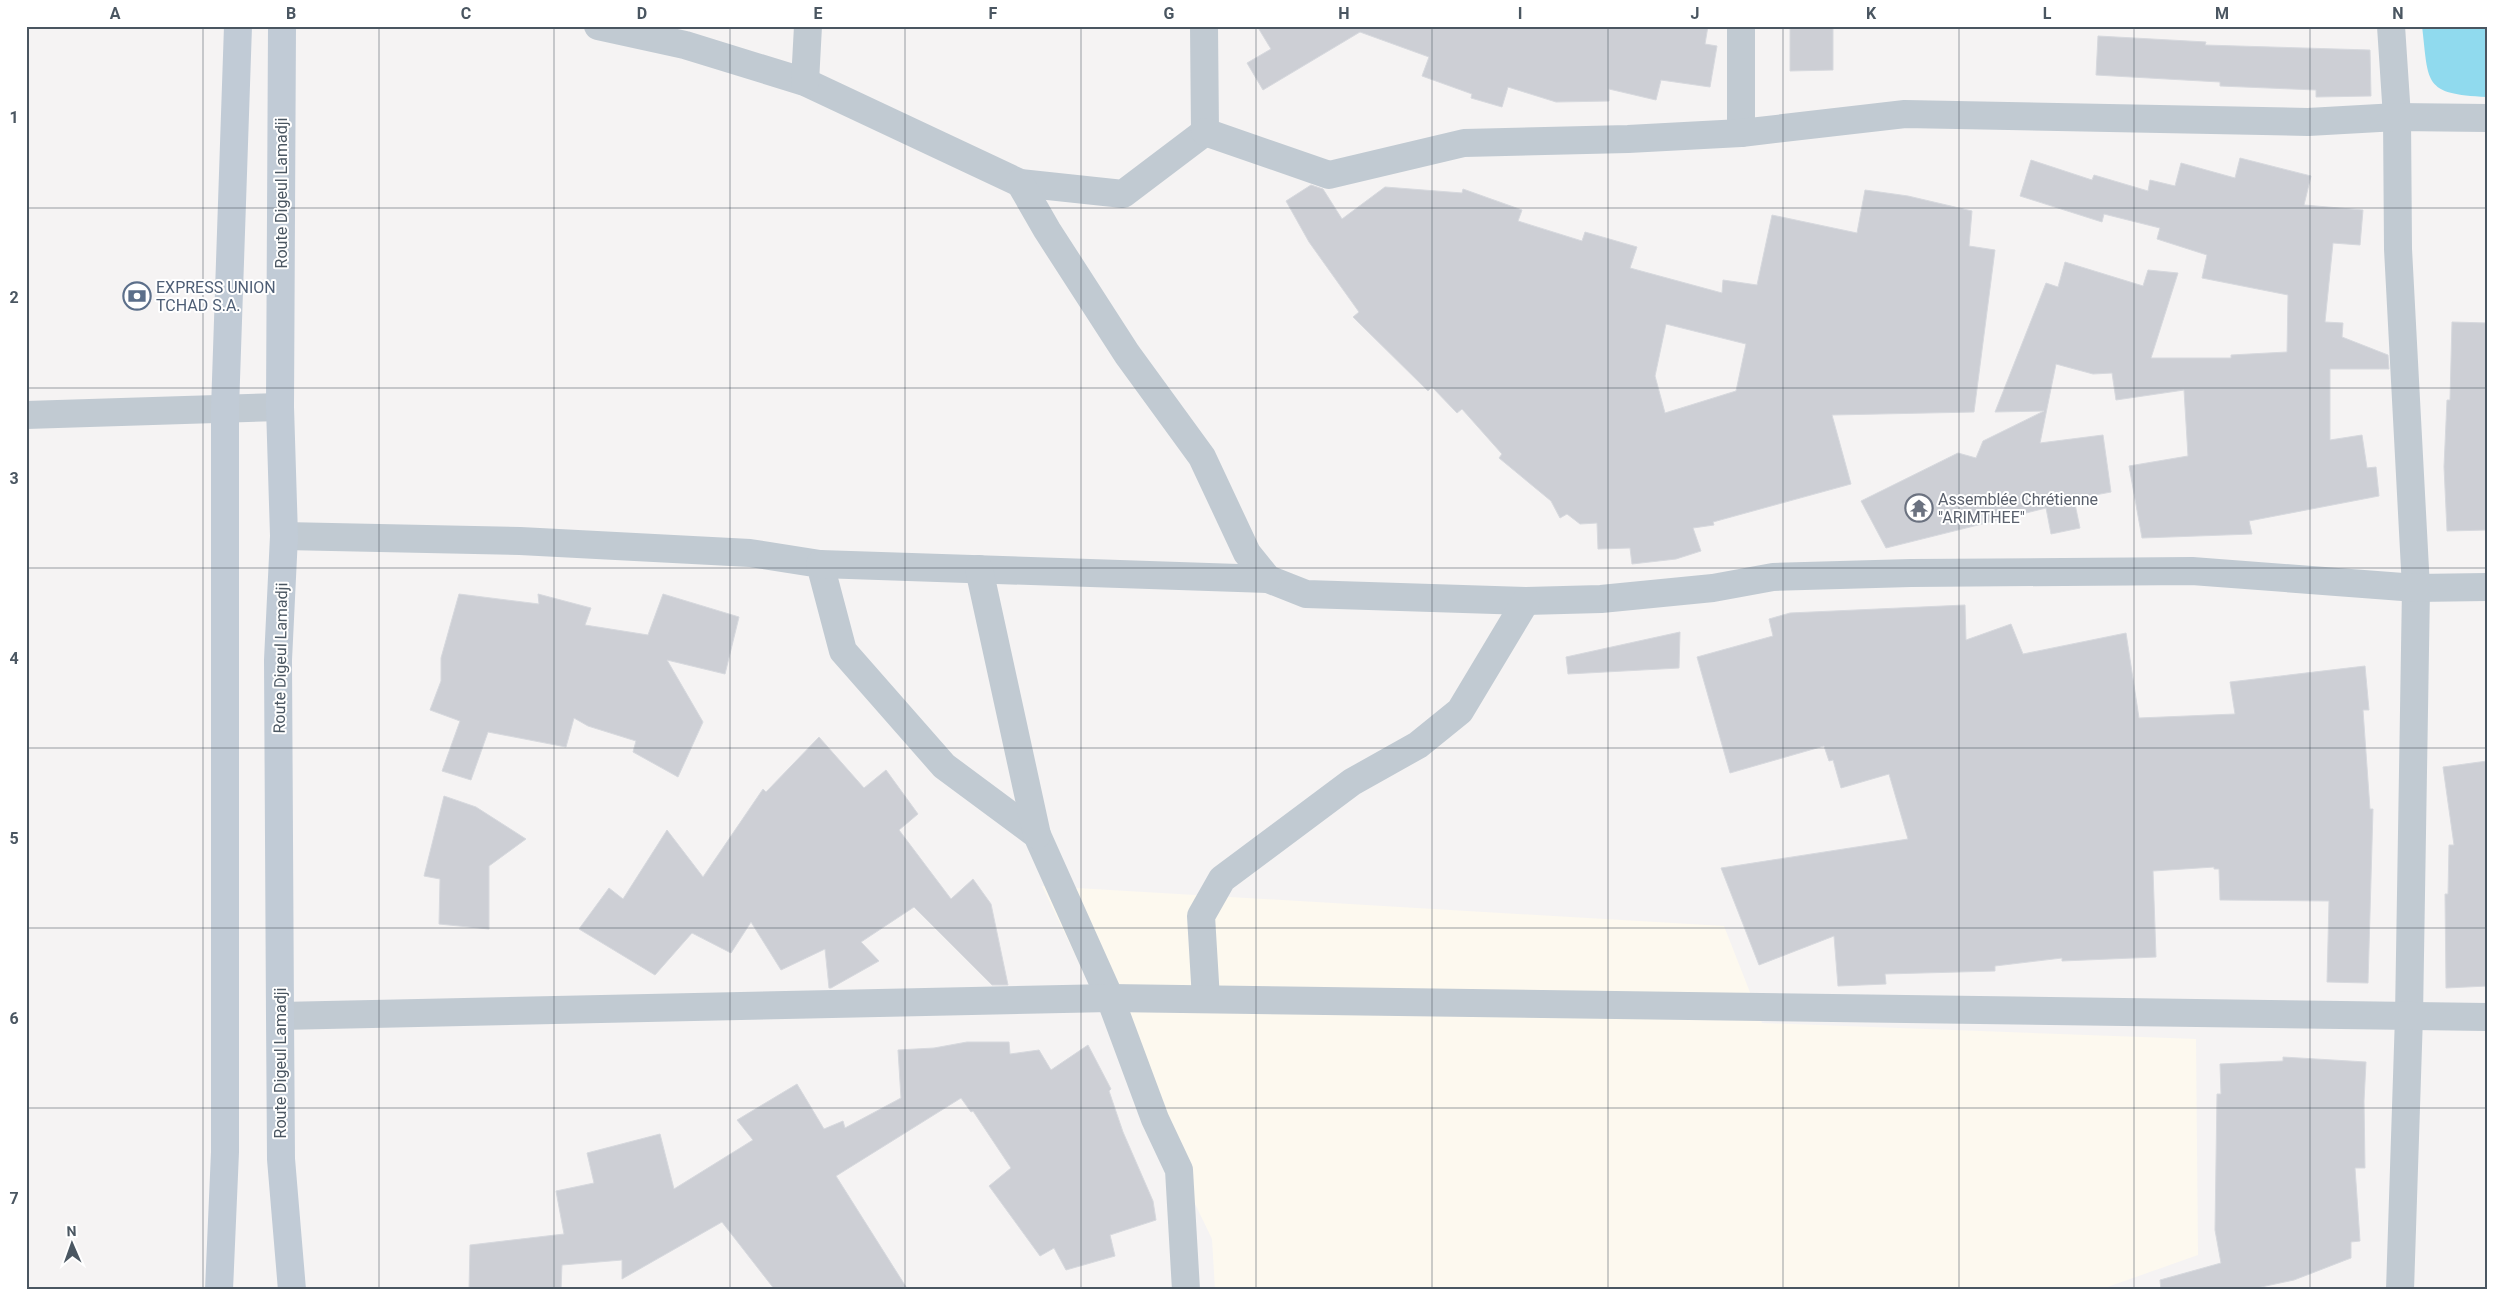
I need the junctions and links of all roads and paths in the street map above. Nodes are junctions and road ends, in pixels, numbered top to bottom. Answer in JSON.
{"nodes":[{"id":1,"x":238,"y":26,"type":"edge"},
{"id":2,"x":282,"y":26,"type":"edge"},
{"id":3,"x":598,"y":26,"type":"edge"},
{"id":4,"x":808,"y":26,"type":"edge"},
{"id":5,"x":1204,"y":26,"type":"edge"},
{"id":6,"x":1741,"y":26,"type":"edge"},
{"id":7,"x":2391,"y":26,"type":"edge"},
{"id":8,"x":804,"y":82,"type":"junction"},
{"id":9,"x":2397,"y":117,"type":"junction"},
{"id":10,"x":2487,"y":118,"type":"edge"},
{"id":11,"x":1205,"y":132,"type":"junction"},
{"id":12,"x":1742,"y":133,"type":"junction"},
{"id":13,"x":1020,"y":183,"type":"junction"},
{"id":14,"x":280,"y":407,"type":"junction"},
{"id":15,"x":225,"y":409,"type":"junction"},
{"id":16,"x":26,"y":416,"type":"edge"},
{"id":17,"x":284,"y":536,"type":"junction"},
{"id":18,"x":820,"y":564,"type":"junction"},
{"id":19,"x":978,"y":569,"type":"junction"},
{"id":20,"x":1268,"y":579,"type":"junction"},
{"id":21,"x":2487,"y":587,"type":"edge"},
{"id":22,"x":2416,"y":588,"type":"junction"},
{"id":23,"x":1526,"y":601,"type":"junction"},
{"id":24,"x":1037,"y":835,"type":"junction"},
{"id":25,"x":1110,"y":998,"type":"junction"},
{"id":26,"x":1206,"y":999,"type":"junction"},
{"id":27,"x":280,"y":1016,"type":"junction"},
{"id":28,"x":2409,"y":1016,"type":"junction"},
{"id":29,"x":2487,"y":1017,"type":"edge"},
{"id":30,"x":219,"y":1290,"type":"edge"},
{"id":31,"x":292,"y":1290,"type":"edge"},
{"id":32,"x":1186,"y":1290,"type":"edge"},
{"id":33,"x":2400,"y":1290,"type":"edge"}],
"edges":[{"from":1,"to":15,"type":"main road"},
{"from":2,"to":14,"type":"main road","name":"Route Digeul Lamadji"},
{"from":3,"to":8,"type":"street"},
{"from":4,"to":8,"type":"street"},
{"from":5,"to":11,"type":"street"},
{"from":6,"to":12,"type":"street"},
{"from":7,"to":9,"type":"street"},
{"from":8,"to":13,"type":"street"},
{"from":9,"to":10,"type":"street"},
{"from":9,"to":12,"type":"street"},
{"from":9,"to":22,"type":"street"},
{"from":11,"to":12,"type":"street"},
{"from":11,"to":13,"type":"street"},
{"from":13,"to":20,"type":"street"},
{"from":14,"to":15,"type":"street"},
{"from":14,"to":17,"type":"main road","name":"Route Digeul Lamadji"},
{"from":15,"to":16,"type":"street"},
{"from":15,"to":30,"type":"main road"},
{"from":17,"to":18,"type":"street"},
{"from":17,"to":27,"type":"main road","name":"Route Digeul Lamadji"},
{"from":18,"to":19,"type":"street"},
{"from":18,"to":24,"type":"street"},
{"from":19,"to":20,"type":"street"},
{"from":19,"to":24,"type":"street"},
{"from":20,"to":23,"type":"street"},
{"from":21,"to":22,"type":"street"},
{"from":22,"to":23,"type":"street"},
{"from":22,"to":28,"type":"street"},
{"from":23,"to":26,"type":"street"},
{"from":24,"to":25,"type":"street"},
{"from":25,"to":26,"type":"street"},
{"from":25,"to":27,"type":"street"},
{"from":25,"to":32,"type":"street"},
{"from":26,"to":28,"type":"street"},
{"from":27,"to":31,"type":"main road","name":"Route Digeul Lamadji"},
{"from":28,"to":29,"type":"street"},
{"from":28,"to":33,"type":"street"}]}
